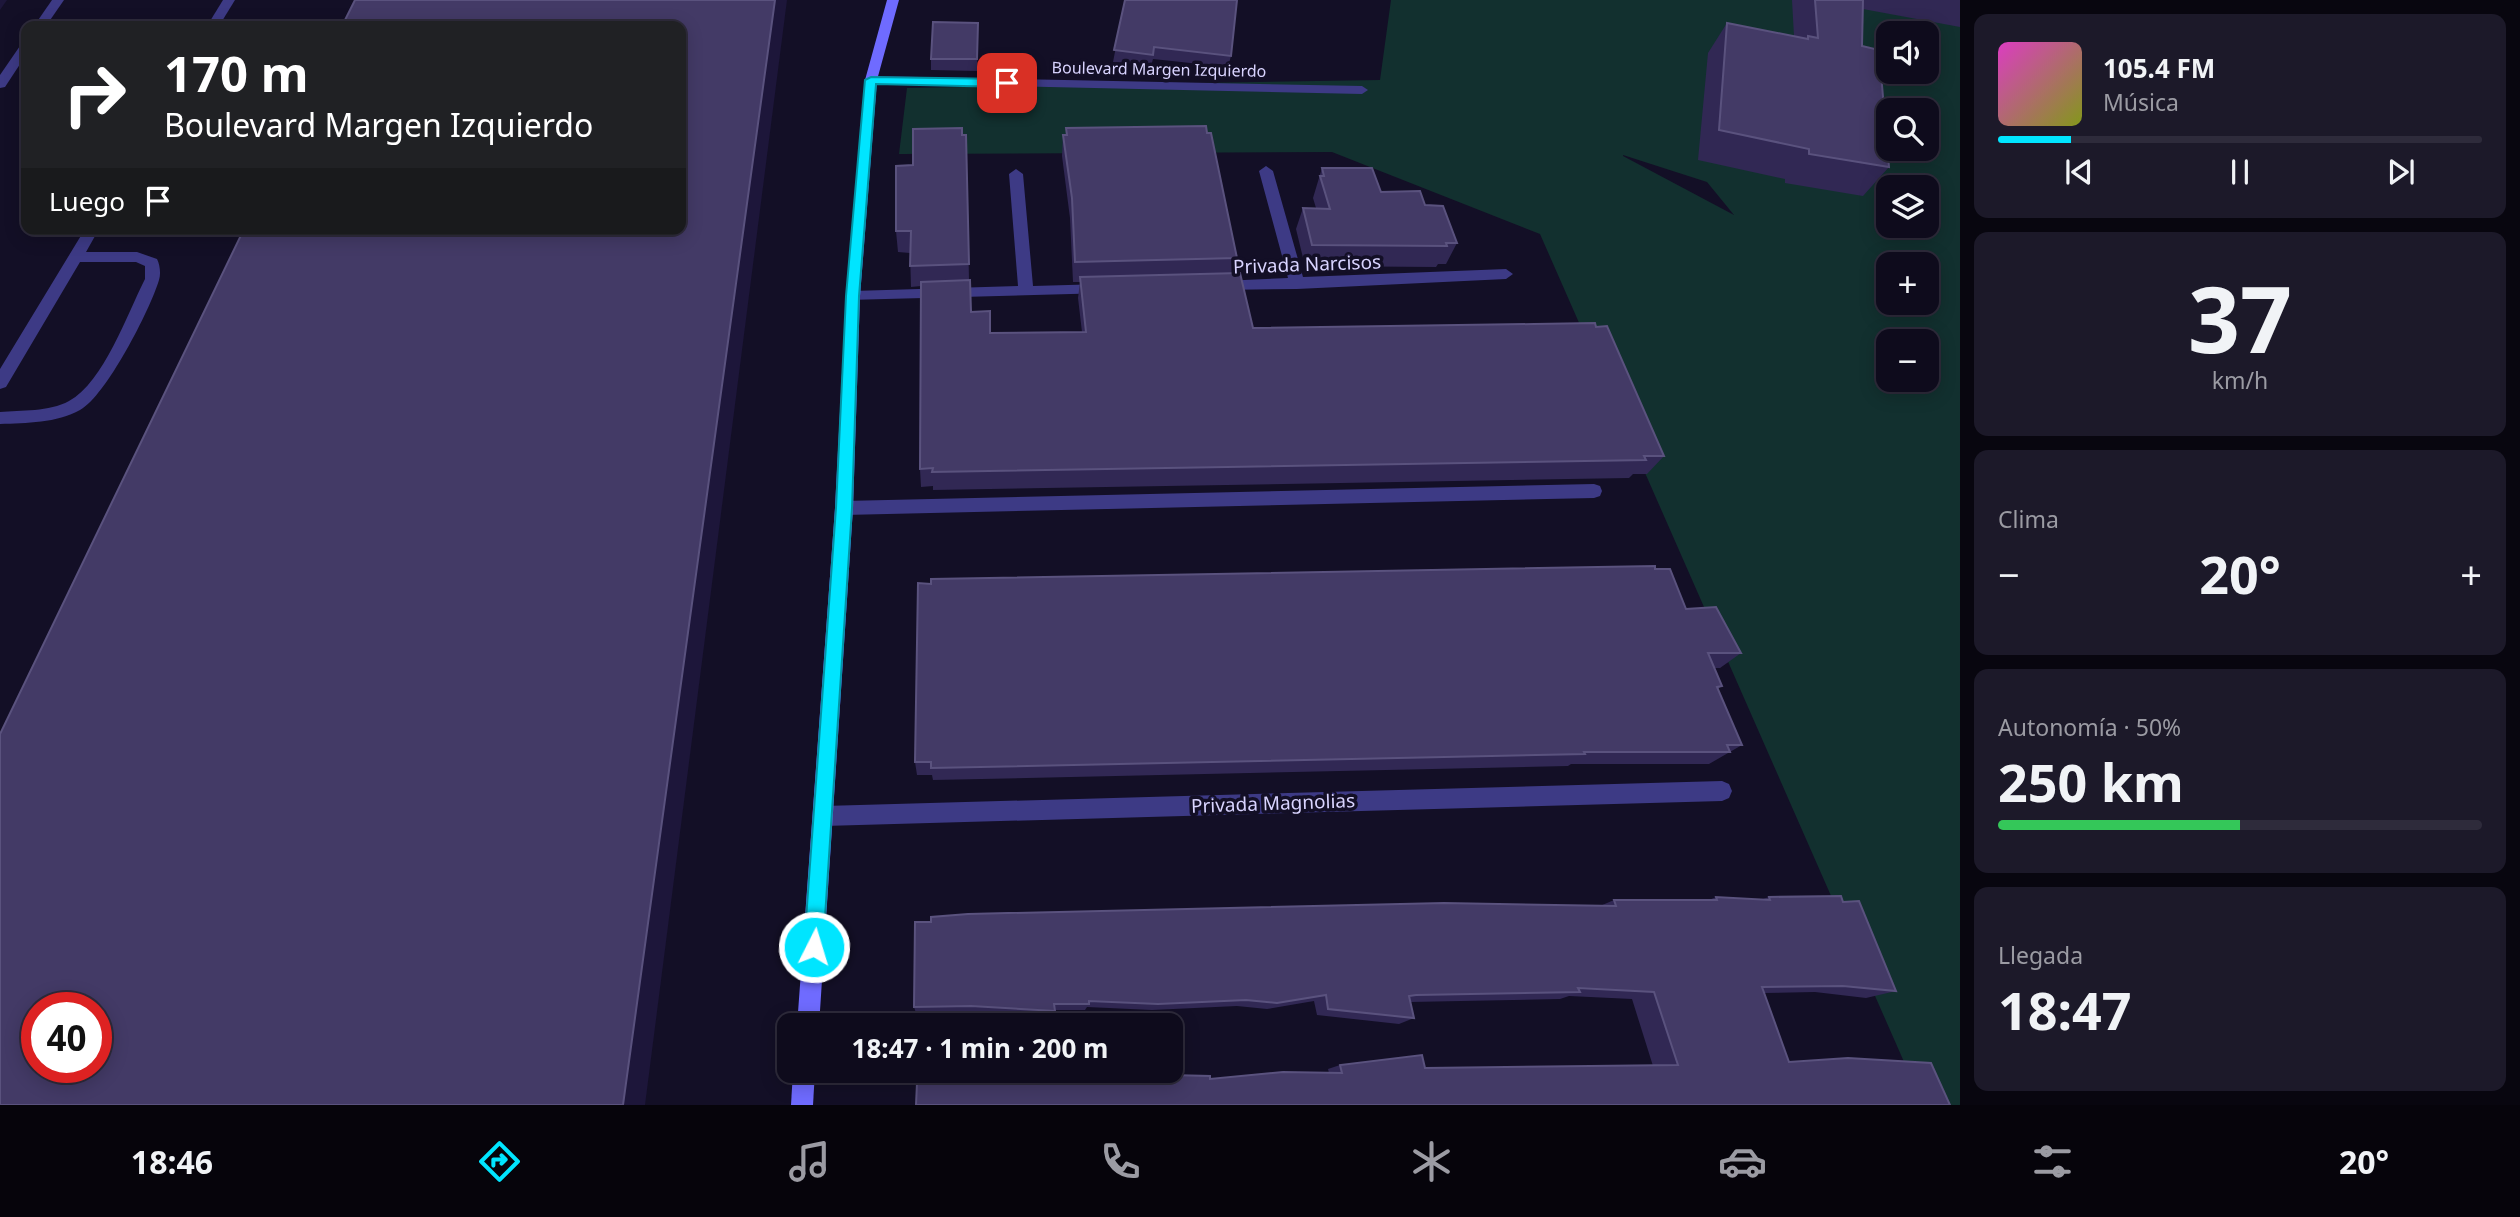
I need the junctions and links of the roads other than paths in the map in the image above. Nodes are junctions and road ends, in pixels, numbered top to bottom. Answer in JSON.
{"nodes":[{"id":1,"x":58,"y":0,"type":"edge"},
{"id":2,"x":229,"y":0,"type":"edge"},
{"id":3,"x":893,"y":0,"type":"edge"},
{"id":4,"x":43,"y":21,"type":"edge"},
{"id":5,"x":216,"y":21,"type":"edge"},
{"id":6,"x":21,"y":53,"type":"edge"},
{"id":7,"x":871,"y":80,"type":"junction"},
{"id":8,"x":0,"y":84,"type":"edge"},
{"id":9,"x":1362,"y":90,"type":"dead end"},
{"id":10,"x":1266,"y":171,"type":"dead end"},
{"id":11,"x":1016,"y":174,"type":"dead end"},
{"id":12,"x":89,"y":235,"type":"edge"},
{"id":13,"x":76,"y":257,"type":"junction"},
{"id":14,"x":1506,"y":274,"type":"dead end"},
{"id":15,"x":1297,"y":284,"type":"junction"},
{"id":16,"x":1202,"y":287,"type":"edge"},
{"id":17,"x":1121,"y":289,"type":"edge"},
{"id":18,"x":1026,"y":291,"type":"junction"},
{"id":19,"x":853,"y":296,"type":"junction"},
{"id":20,"x":0,"y":383,"type":"edge"},
{"id":21,"x":0,"y":418,"type":"edge"},
{"id":22,"x":1594,"y":491,"type":"dead end"},
{"id":23,"x":844,"y":508,"type":"junction"},
{"id":24,"x":1722,"y":791,"type":"dead end"},
{"id":25,"x":824,"y":816,"type":"junction"},
{"id":26,"x":809,"y":1013,"type":"edge"},
{"id":27,"x":803,"y":1083,"type":"edge"},
{"id":28,"x":802,"y":1105,"type":"edge"}],
"edges":[{"from":1,"to":4,"type":"street"},
{"from":2,"to":5,"type":"street"},
{"from":3,"to":7,"type":"street"},
{"from":6,"to":8,"type":"street"},
{"from":7,"to":9,"type":"street","name":"Boulevard Margen Izquierdo"},
{"from":7,"to":19,"type":"street"},
{"from":10,"to":15,"type":"street"},
{"from":11,"to":18,"type":"street"},
{"from":12,"to":13,"type":"street"},
{"from":13,"to":20,"type":"street"},
{"from":13,"to":21,"type":"street"},
{"from":14,"to":15,"type":"street","name":"Privada Narcisos"},
{"from":15,"to":16,"type":"street","name":"Privada Narcisos"},
{"from":17,"to":18,"type":"street"},
{"from":18,"to":19,"type":"street"},
{"from":19,"to":23,"type":"street"},
{"from":22,"to":23,"type":"street"},
{"from":23,"to":25,"type":"street"},
{"from":24,"to":25,"type":"street","name":"Privada Magnolias"},
{"from":25,"to":26,"type":"street"},
{"from":27,"to":28,"type":"street"}]}
